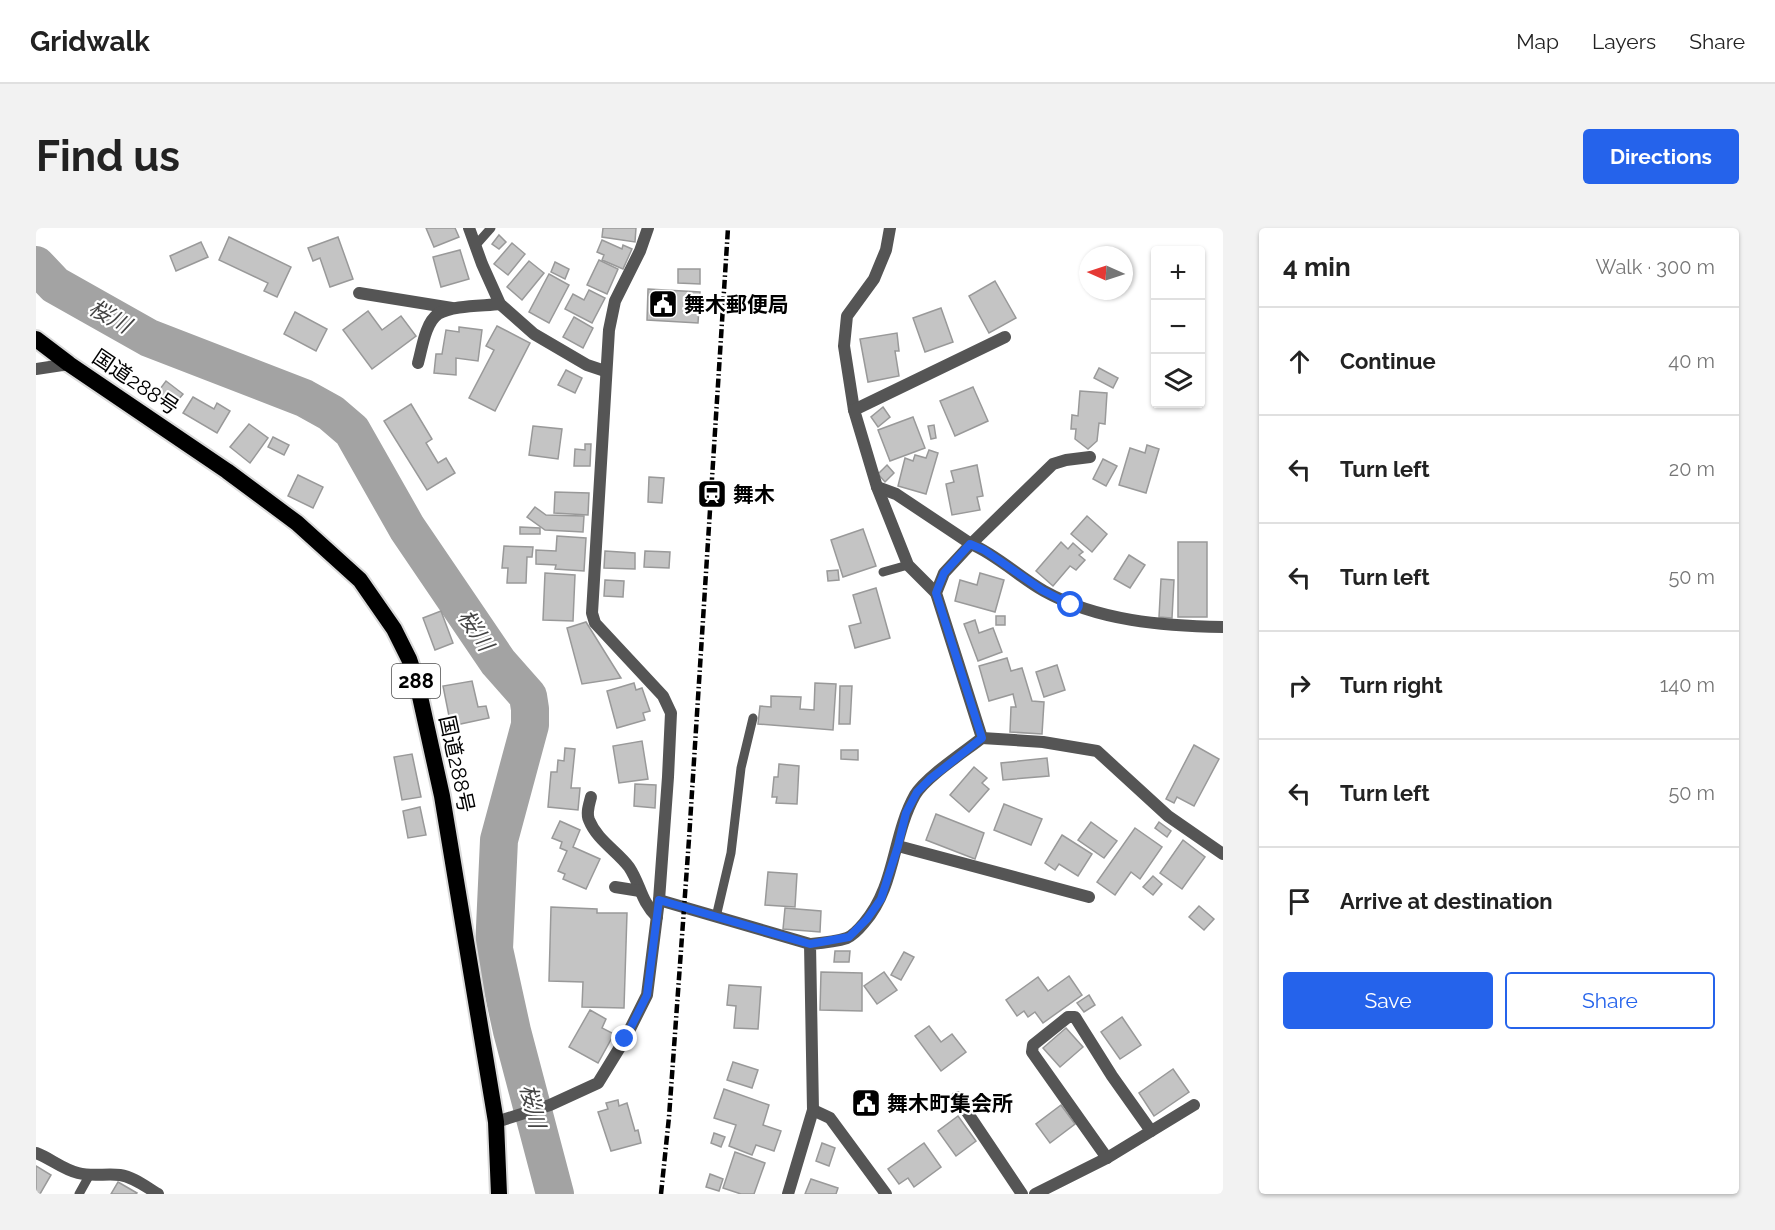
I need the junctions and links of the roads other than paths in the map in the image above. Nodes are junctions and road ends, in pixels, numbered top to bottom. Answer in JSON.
{"nodes":[{"id":1,"x":469,"y":228,"type":"edge"},
{"id":2,"x":491,"y":228,"type":"edge"},
{"id":3,"x":648,"y":228,"type":"edge"},
{"id":4,"x":890,"y":228,"type":"edge"},
{"id":5,"x":475,"y":246,"type":"junction"},
{"id":6,"x":359,"y":292,"type":"dead end"},
{"id":7,"x":500,"y":304,"type":"junction"},
{"id":8,"x":455,"y":309,"type":"junction"},
{"id":9,"x":1005,"y":337,"type":"dead end"},
{"id":10,"x":36,"y":339,"type":"edge"},
{"id":11,"x":418,"y":363,"type":"dead end"},
{"id":12,"x":69,"y":364,"type":"junction"},
{"id":13,"x":36,"y":369,"type":"edge"},
{"id":14,"x":605,"y":371,"type":"junction"},
{"id":15,"x":854,"y":410,"type":"junction"},
{"id":16,"x":1090,"y":456,"type":"dead end"},
{"id":17,"x":877,"y":487,"type":"junction"},
{"id":18,"x":970,"y":544,"type":"junction"},
{"id":19,"x":908,"y":565,"type":"junction"},
{"id":20,"x":883,"y":573,"type":"dead end"},
{"id":21,"x":936,"y":593,"type":"junction"},
{"id":22,"x":1223,"y":627,"type":"edge"},
{"id":23,"x":753,"y":718,"type":"dead end"},
{"id":24,"x":982,"y":738,"type":"junction"},
{"id":25,"x":591,"y":797,"type":"dead end"},
{"id":26,"x":898,"y":846,"type":"junction"},
{"id":27,"x":1223,"y":854,"type":"edge"},
{"id":28,"x":615,"y":886,"type":"dead end"},
{"id":29,"x":640,"y":891,"type":"junction"},
{"id":30,"x":1089,"y":897,"type":"dead end"},
{"id":31,"x":659,"y":900,"type":"junction"},
{"id":32,"x":657,"y":917,"type":"junction"},
{"id":33,"x":716,"y":917,"type":"junction"},
{"id":34,"x":810,"y":944,"type":"junction"},
{"id":35,"x":957,"y":1097,"type":"dead end"},
{"id":36,"x":1194,"y":1106,"type":"dead end"},
{"id":37,"x":813,"y":1110,"type":"junction"},
{"id":38,"x":496,"y":1122,"type":"junction"},
{"id":39,"x":1152,"y":1131,"type":"junction"},
{"id":40,"x":36,"y":1153,"type":"edge"},
{"id":41,"x":1107,"y":1158,"type":"junction"},
{"id":42,"x":89,"y":1176,"type":"junction"},
{"id":43,"x":79,"y":1194,"type":"edge"},
{"id":44,"x":158,"y":1194,"type":"edge"},
{"id":45,"x":499,"y":1194,"type":"edge"},
{"id":46,"x":788,"y":1194,"type":"edge"},
{"id":47,"x":886,"y":1194,"type":"edge"},
{"id":48,"x":1022,"y":1194,"type":"edge"},
{"id":49,"x":1035,"y":1194,"type":"edge"}],
"edges":[{"from":1,"to":5,"type":"street"},
{"from":2,"to":5,"type":"lane"},
{"from":3,"to":14,"type":"street"},
{"from":4,"to":15,"type":"street"},
{"from":5,"to":7,"type":"street"},
{"from":6,"to":8,"type":"street"},
{"from":7,"to":8,"type":"street"},
{"from":7,"to":14,"type":"street"},
{"from":8,"to":11,"type":"street"},
{"from":9,"to":15,"type":"street"},
{"from":10,"to":12,"type":"highway","name":"国道288号","number":"288"},
{"from":12,"to":13,"type":"street"},
{"from":12,"to":38,"type":"highway","name":"国道288号","number":"288"},
{"from":14,"to":31,"type":"street"},
{"from":15,"to":17,"type":"street"},
{"from":16,"to":18,"type":"street"},
{"from":17,"to":18,"type":"street"},
{"from":17,"to":19,"type":"street"},
{"from":18,"to":21,"type":"street"},
{"from":18,"to":22,"type":"street"},
{"from":19,"to":20,"type":"lane"},
{"from":19,"to":21,"type":"street"},
{"from":21,"to":24,"type":"street"},
{"from":23,"to":33,"type":"lane"},
{"from":24,"to":26,"type":"street"},
{"from":24,"to":27,"type":"street"},
{"from":25,"to":29,"type":"street"},
{"from":26,"to":30,"type":"street"},
{"from":26,"to":34,"type":"street"},
{"from":28,"to":29,"type":"street"},
{"from":29,"to":32,"type":"street"},
{"from":31,"to":32,"type":"street"},
{"from":31,"to":33,"type":"street"},
{"from":32,"to":38,"type":"street"},
{"from":33,"to":34,"type":"street"},
{"from":34,"to":37,"type":"street"},
{"from":35,"to":48,"type":"street"},
{"from":36,"to":39,"type":"street"},
{"from":37,"to":46,"type":"street"},
{"from":37,"to":47,"type":"street"},
{"from":38,"to":45,"type":"highway","name":"国道288号","number":"288"},
{"from":39,"to":41,"type":"street"},
{"from":39,"to":41,"type":"street"},
{"from":40,"to":42,"type":"street"},
{"from":41,"to":49,"type":"street"},
{"from":42,"to":43,"type":"lane"},
{"from":42,"to":44,"type":"street"}]}
